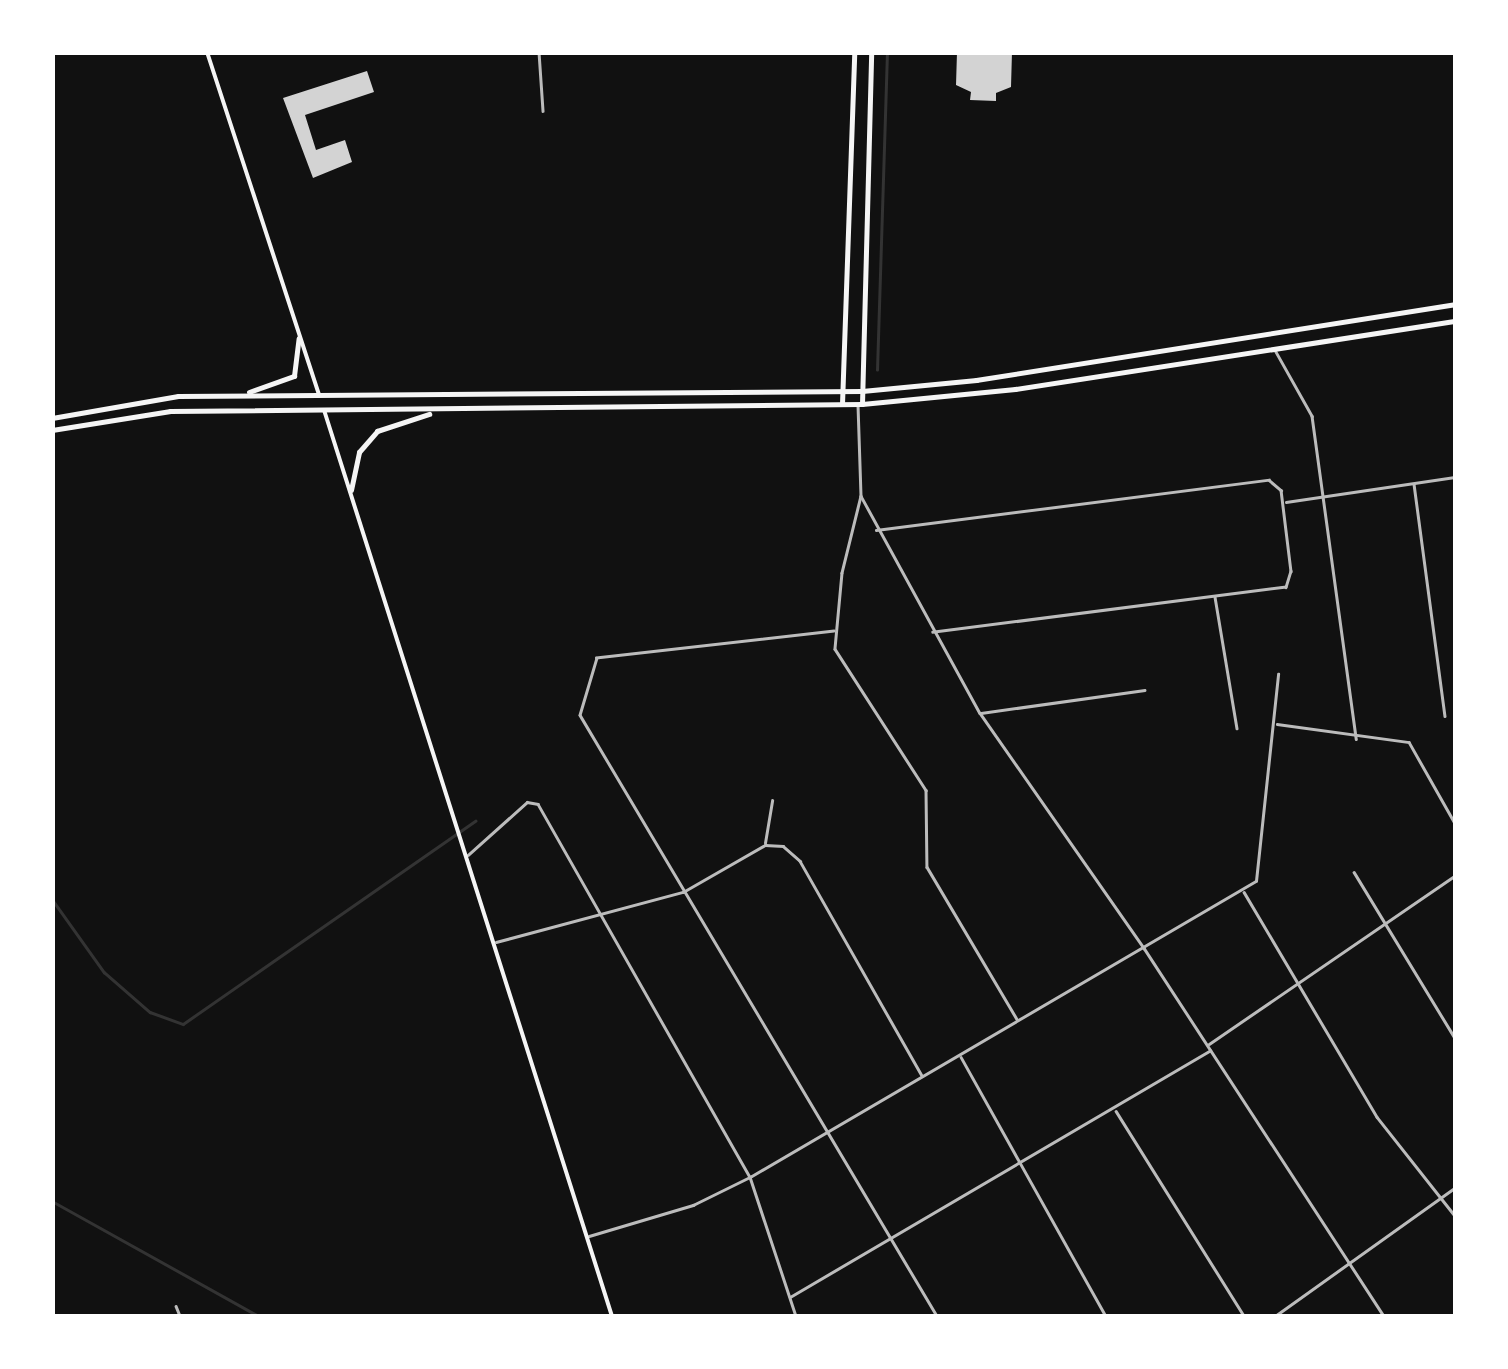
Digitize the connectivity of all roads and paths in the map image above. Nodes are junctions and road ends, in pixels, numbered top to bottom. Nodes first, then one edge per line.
1 (207, 52) edge
2 (539, 52) edge
3 (854, 52) edge
4 (872, 52) edge
5 (543, 111) dead end
6 (1456, 304) edge
7 (1456, 320) edge
8 (299, 338) junction
9 (1274, 349) junction
10 (843, 391) junction
11 (862, 391) junction
12 (227, 395) junction
13 (319, 395) junction
14 (860, 404) junction
15 (842, 405) junction
16 (324, 410) junction
17 (438, 412) junction
18 (52, 418) edge
19 (52, 430) edge
20 (1456, 477) edge
21 (1414, 484) junction
22 (351, 490) junction
23 (1323, 495) junction
24 (861, 496) junction
25 (1286, 502) junction
26 (875, 530) junction
27 (1215, 596) junction
28 (834, 631) junction
29 (930, 632) junction
30 (1278, 674) dead end
31 (1144, 690) dead end
32 (980, 713) junction
33 (1445, 716) dead end
34 (1276, 724) junction
35 (1237, 728) dead end
36 (1356, 739) junction
37 (772, 801) dead end
38 (1456, 825) edge
39 (765, 845) junction
40 (468, 855) junction
41 (1354, 872) dead end
42 (1456, 876) edge
43 (1244, 891) junction
44 (684, 892) junction
45 (598, 916) junction
46 (1385, 924) junction
47 (496, 942) junction
48 (1144, 948) junction
49 (1297, 986) junction
50 (1018, 1020) junction
51 (1456, 1040) edge
52 (1207, 1046) junction
53 (1210, 1051) junction
54 (961, 1055) junction
55 (923, 1077) junction
56 (1115, 1110) junction
57 (829, 1130) junction
58 (1019, 1164) junction
59 (750, 1177) junction
60 (1456, 1187) edge
61 (1441, 1200) junction
62 (1456, 1217) edge
63 (587, 1237) junction
64 (893, 1238) junction
65 (1348, 1266) junction
66 (789, 1298) junction
67 (176, 1306) dead end
68 (180, 1316) edge
69 (612, 1316) edge
70 (796, 1316) edge
71 (937, 1316) edge
72 (1106, 1316) edge
73 (1244, 1316) edge
74 (1275, 1316) edge
75 (1384, 1316) edge

1 - 8 main road
2 - 5 street
3 - 10 main road
4 - 11 main road
6 - 11 main road
7 - 9 main road
8 - 12 main road
8 - 13 main road
9 - 14 main road
9 - 23 street
10 - 11 main road
10 - 13 main road
10 - 15 main road
11 - 14 main road
12 - 13 main road
12 - 18 main road
14 - 15 main road
14 - 24 street
15 - 17 main road
16 - 17 main road
16 - 19 main road
16 - 22 main road
17 - 22 main road
20 - 21 street
21 - 23 street
21 - 33 street
22 - 40 main road
23 - 25 street
23 - 36 street
24 - 26 street
24 - 28 street
25 - 26 street
25 - 27 street
26 - 29 street
27 - 29 street
27 - 35 street
28 - 44 street
28 - 50 street
29 - 32 street
30 - 34 street
31 - 32 street
32 - 48 street
34 - 36 street
34 - 43 street
36 - 38 street
37 - 39 street
39 - 44 street
39 - 55 street
40 - 45 street
40 - 47 main road
41 - 46 street
42 - 46 street
43 - 48 street
43 - 49 street
44 - 45 street
44 - 57 street
45 - 47 street
45 - 59 street
46 - 49 street
46 - 51 street
47 - 63 main road
48 - 50 street
48 - 52 street
49 - 52 street
49 - 61 street
50 - 54 street
52 - 53 street
53 - 56 street
53 - 65 street
54 - 55 street
54 - 58 street
55 - 57 street
56 - 58 street
56 - 73 street
57 - 59 street
57 - 64 street
58 - 64 street
58 - 72 street
59 - 63 street
59 - 66 street
60 - 61 street
61 - 62 street
61 - 65 street
63 - 69 main road
64 - 66 street
64 - 71 street
65 - 74 street
65 - 75 street
66 - 70 street
67 - 68 street

